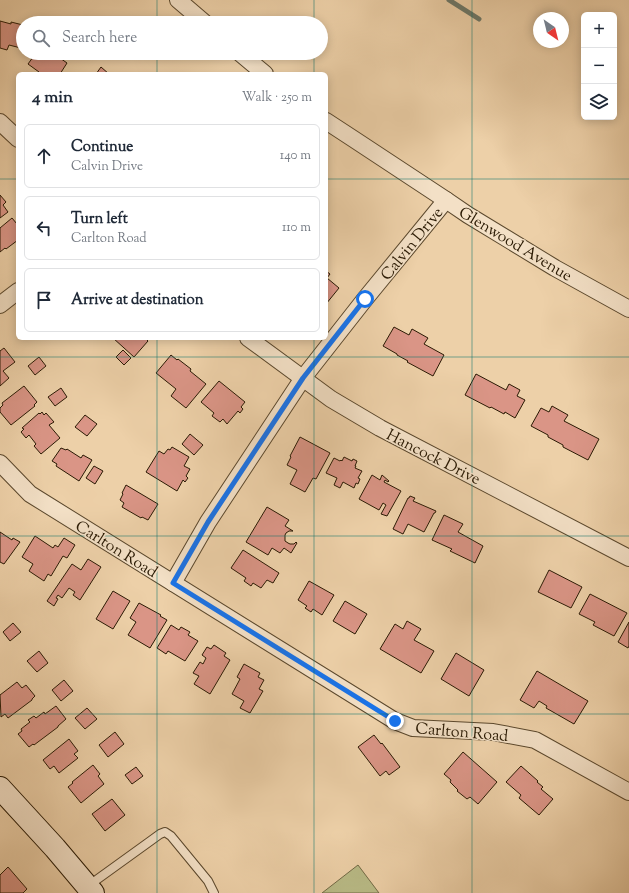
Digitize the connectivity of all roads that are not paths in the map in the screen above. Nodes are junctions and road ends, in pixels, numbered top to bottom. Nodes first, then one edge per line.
1 (178, 0) edge
2 (197, 16) edge
3 (248, 60) edge
4 (263, 72) edge
5 (0, 122) edge
6 (328, 122) edge
7 (16, 137) edge
8 (446, 200) junction
9 (16, 292) edge
10 (0, 305) edge
11 (629, 309) edge
12 (251, 340) edge
13 (303, 378) junction
14 (0, 463) edge
15 (629, 558) edge
16 (173, 583) junction
17 (0, 788) edge
18 (629, 792) edge
19 (90, 890) edge
20 (214, 893) edge

1 - 2 street
3 - 4 street
5 - 7 street
6 - 8 street, Glenwood Avenue
8 - 11 street, Glenwood Avenue
8 - 13 street, Calvin Drive
9 - 10 street
12 - 13 street, Hancock Drive
13 - 15 street, Hancock Drive
13 - 16 street, Calvin Drive
14 - 16 street, Carlton Road
16 - 18 street, Carlton Road
17 - 19 main road
19 - 20 lane

